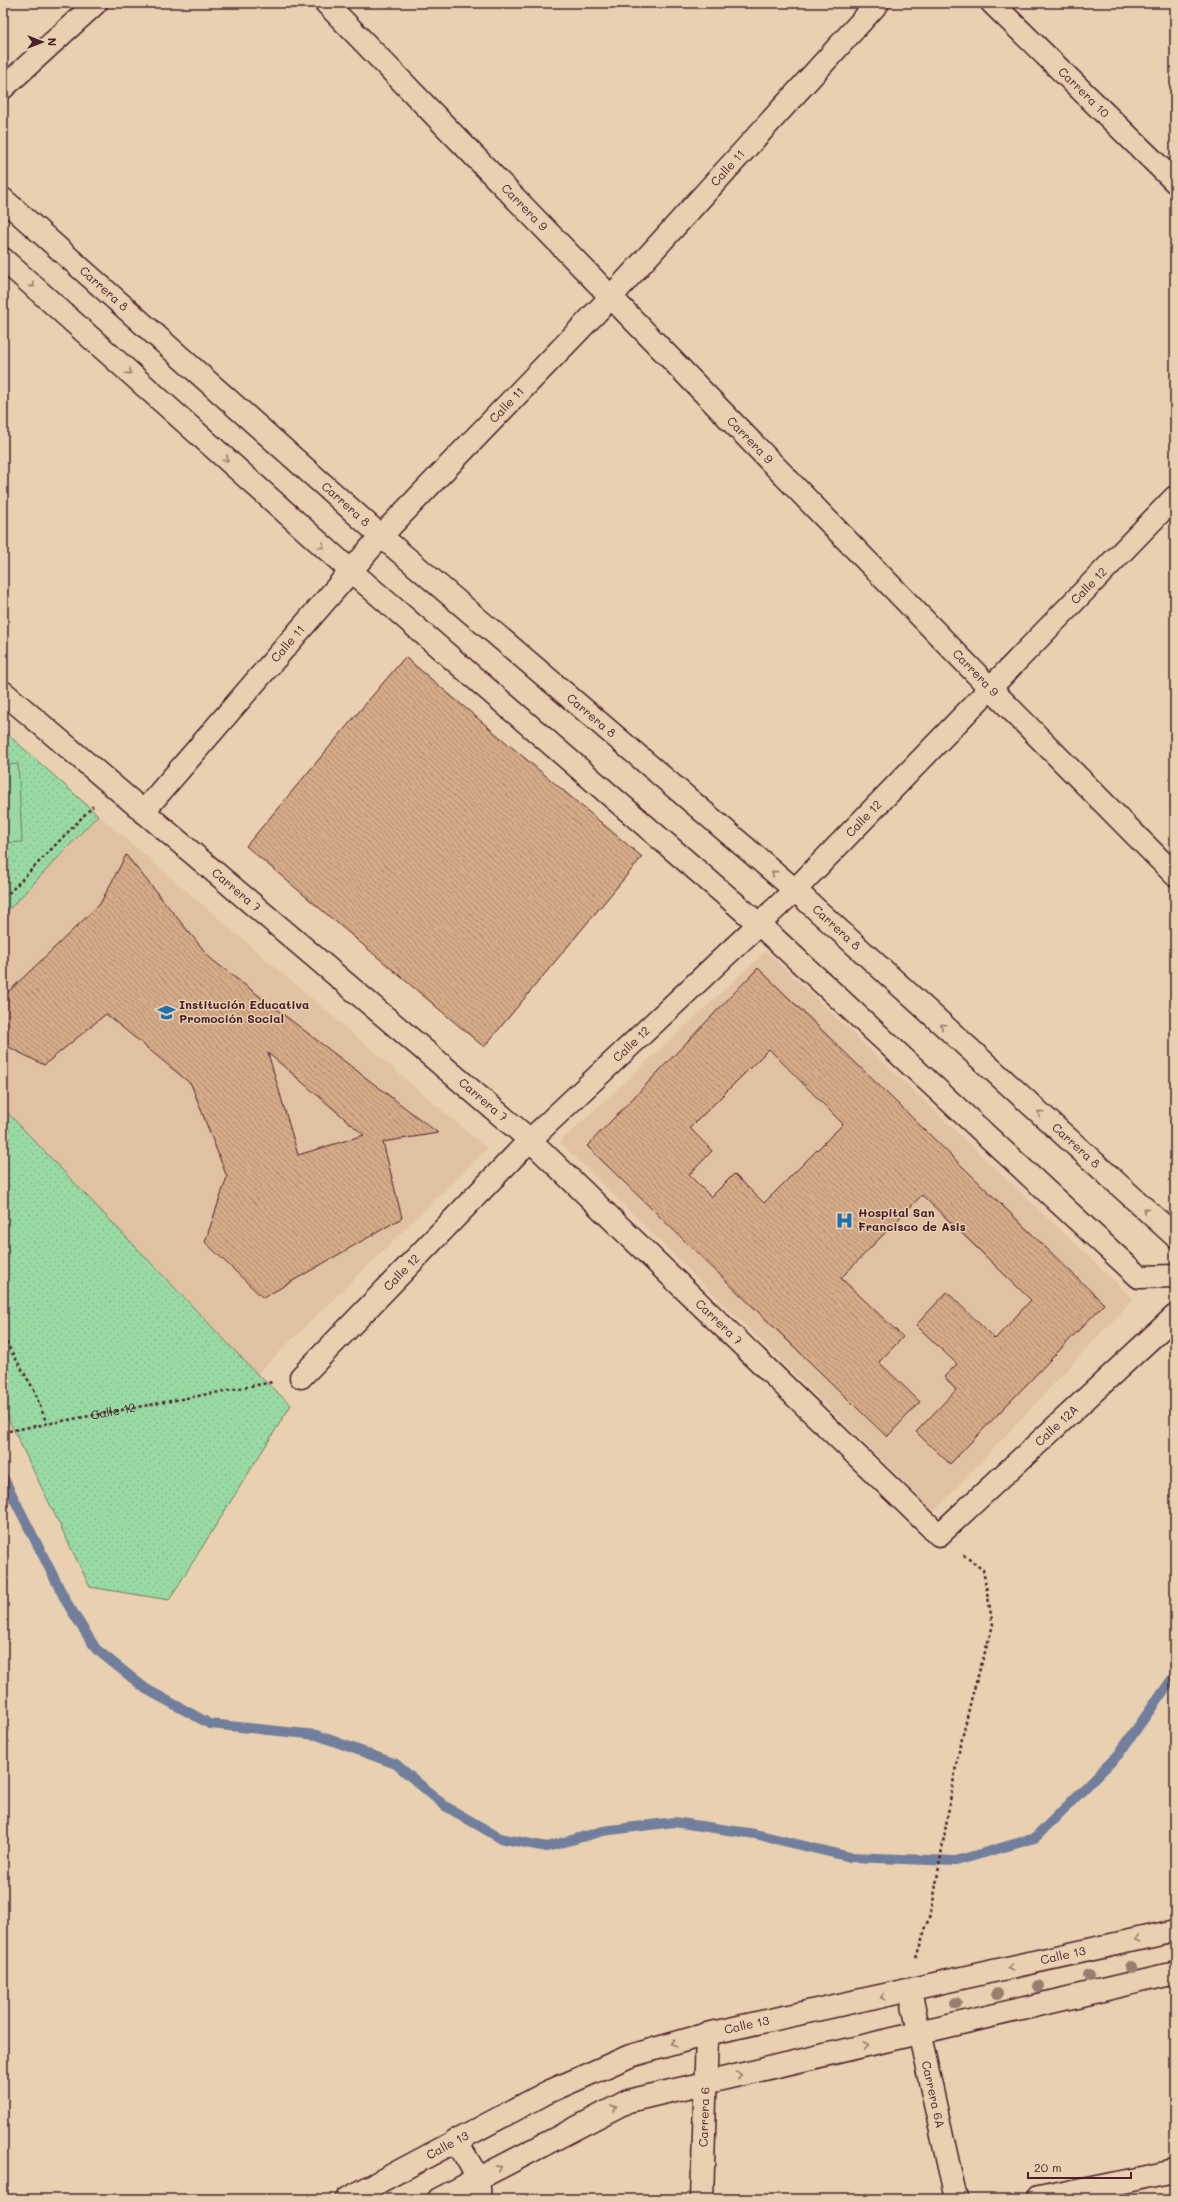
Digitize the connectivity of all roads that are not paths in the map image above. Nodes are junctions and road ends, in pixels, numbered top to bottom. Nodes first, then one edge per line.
1 (96, 3) edge
2 (326, 3) edge
3 (878, 3) edge
4 (992, 3) edge
5 (3, 88) edge
6 (1175, 182) edge
7 (3, 200) edge
8 (3, 259) edge
9 (610, 298) junction
10 (1175, 497) edge
11 (381, 536) junction
12 (351, 572) junction
13 (990, 688) junction
14 (3, 692) edge
15 (143, 812) junction
16 (1175, 875) edge
17 (794, 890) junction
18 (760, 925) junction
19 (530, 1140) junction
20 (1175, 1236) edge
21 (1175, 1276) edge
22 (1175, 1316) edge
23 (301, 1377) road end
24 (939, 1535) joint
25 (1175, 1931) edge
26 (1175, 1973) edge
27 (910, 1991) junction
28 (707, 2034) junction
29 (919, 2034) junction
30 (706, 2082) junction
31 (456, 2140) junction
32 (1175, 2171) edge
33 (479, 2189) edge
34 (347, 2199) edge
35 (439, 2199) edge
36 (702, 2199) edge
37 (956, 2199) edge
38 (1040, 2199) edge

1 - 5 street
2 - 9 street, Carrera 9
3 - 9 street, Calle 11
4 - 6 street, Carrera 10
7 - 11 street, Carrera 8
8 -> 12 street
9 - 11 street, Calle 11
9 - 13 street, Carrera 9
10 - 13 street, Calle 12
11 - 12 street, Calle 11
17 -> 11 street, Carrera 8
12 - 15 street, Calle 11
12 - 18 street
13 - 16 street, Carrera 9
13 - 17 street, Calle 12
14 - 15 street, Carrera 7
15 - 19 street, Carrera 7
17 - 18 street, Calle 12
20 -> 17 street, Carrera 8
18 - 19 street, Calle 12
18 - 21 street
19 - 23 street, Calle 12
19 - 24 street, Carrera 7
22 - 24 street, Calle 12A
25 -> 27 street, Calle 13
26 - 29 street
27 -> 28 street, Calle 13
27 - 29 street, Carrera 6A
28 - 30 street, Carrera 6
28 -> 31 street, Calle 13
30 -> 29 street
29 - 37 street, Carrera 6A
33 -> 30 street
30 - 36 street, Carrera 6
31 - 33 street
31 - 34 street, Calle 13
32 - 38 street
33 - 35 street

